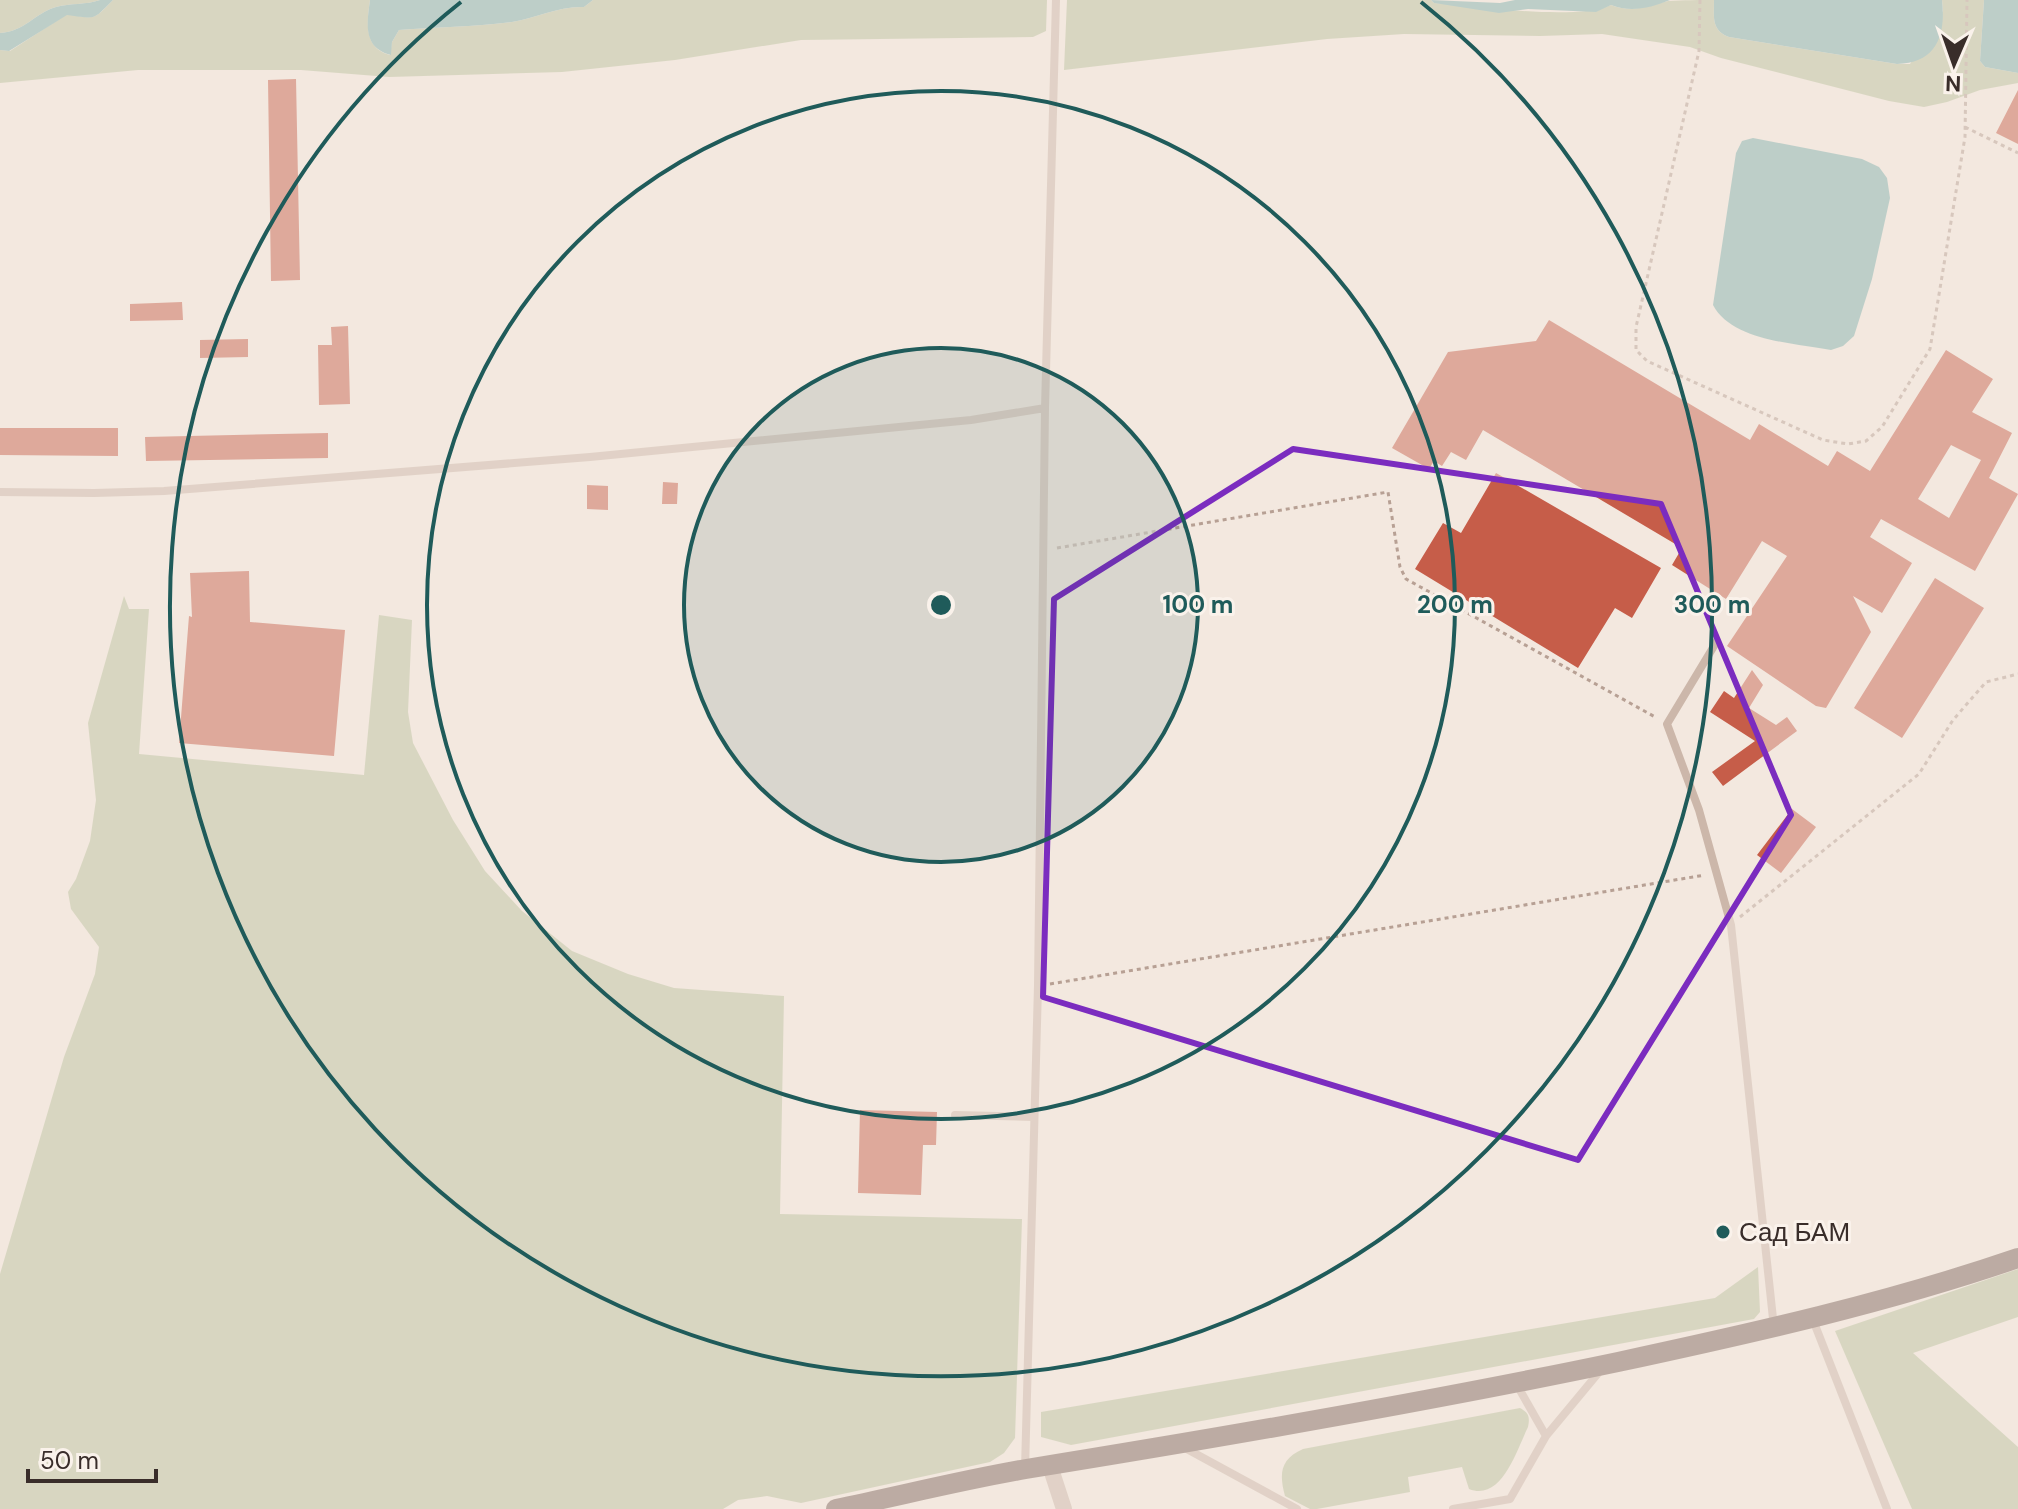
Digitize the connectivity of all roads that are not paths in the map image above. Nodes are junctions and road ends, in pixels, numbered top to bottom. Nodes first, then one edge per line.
1 (1056, 0) edge
2 (1045, 408) junction
3 (0, 492) edge
4 (1717, 641) dead end
5 (955, 1115) dead end
6 (1034, 1117) junction
7 (2018, 1258) edge
8 (1812, 1319) junction
9 (1774, 1329) junction
10 (1605, 1364) junction
11 (1516, 1383) junction
12 (1546, 1436) junction
13 (1181, 1446) junction
14 (1050, 1466) junction
15 (1024, 1470) junction
16 (836, 1509) edge
17 (1064, 1509) edge
18 (1297, 1509) edge
19 (1453, 1509) edge
20 (1887, 1509) edge

1 - 2 lane
2 - 3 lane
2 - 6 lane
4 - 9 lane
5 - 6 lane
6 - 15 lane
7 - 8 main road
8 - 9 main road
8 - 20 lane
9 - 10 main road
10 - 11 main road
10 - 12 lane
11 - 12 lane
11 - 13 main road
12 - 19 lane
13 - 14 main road
13 - 18 lane
14 - 15 main road
14 - 17 street
15 - 16 main road

